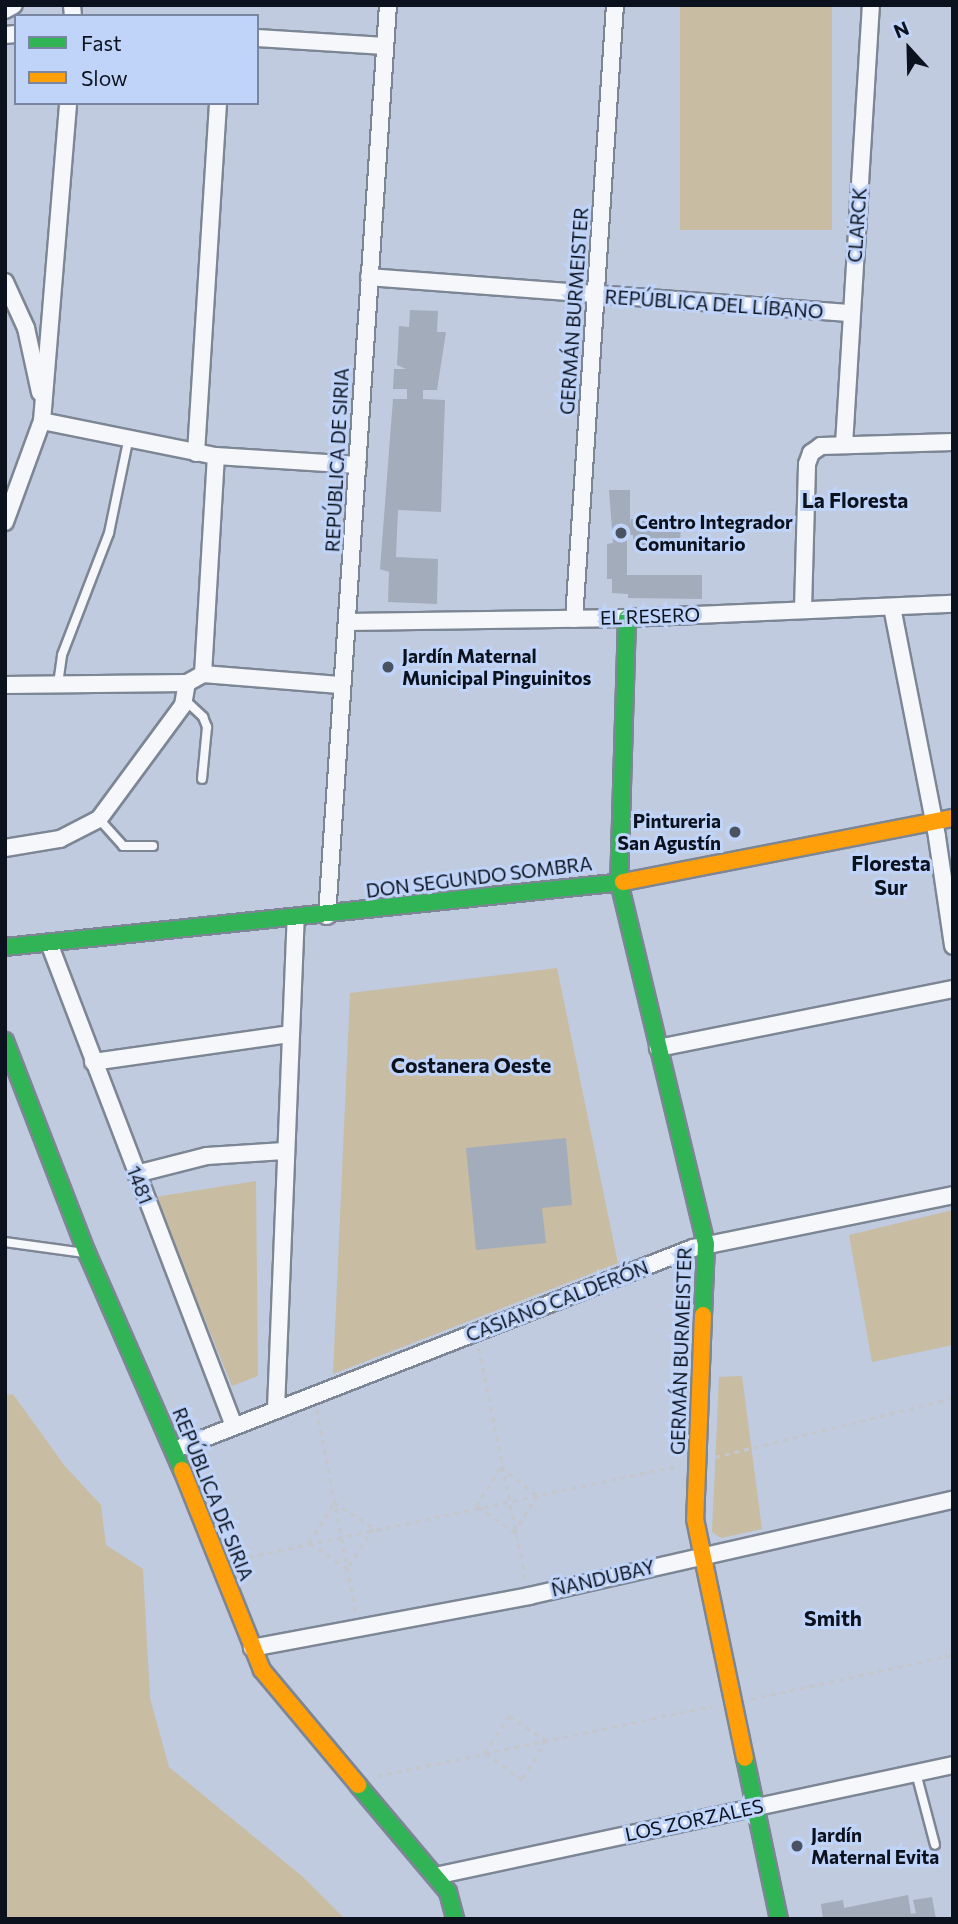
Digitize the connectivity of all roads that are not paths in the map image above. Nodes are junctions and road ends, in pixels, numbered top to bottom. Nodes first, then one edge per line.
1 (14, 5) edge
2 (388, 5) edge
3 (615, 5) edge
4 (871, 5) edge
5 (5, 10) edge
6 (259, 38) edge
7 (386, 46) junction
8 (68, 105) edge
9 (218, 105) edge
10 (369, 277) junction
11 (5, 282) edge
12 (596, 297) junction
13 (851, 313) junction
14 (43, 415) junction
15 (128, 441) junction
16 (953, 442) edge
17 (844, 445) junction
18 (196, 453) junction
19 (216, 456) junction
20 (358, 466) junction
21 (5, 523) edge
22 (953, 604) edge
23 (892, 607) junction
24 (803, 609) junction
25 (627, 618) junction
26 (574, 619) junction
27 (348, 622) junction
28 (203, 674) junction
29 (187, 683) junction
30 (5, 685) edge
31 (340, 685) junction
32 (58, 687) junction
33 (185, 700) junction
34 (202, 779) dead end
35 (953, 818) edge
36 (99, 820) junction
37 (934, 822) junction
38 (153, 846) dead end
39 (5, 848) edge
40 (619, 882) junction
41 (327, 916) junction
42 (296, 918) junction
43 (48, 943) junction
44 (953, 946) edge
45 (5, 947) edge
46 (953, 989) edge
47 (290, 1034) junction
48 (5, 1041) edge
49 (658, 1048) junction
50 (93, 1062) junction
51 (284, 1151) junction
52 (136, 1174) junction
53 (953, 1195) edge
54 (5, 1242) edge
55 (706, 1244) junction
56 (87, 1253) junction
57 (276, 1409) junction
58 (234, 1426) junction
59 (174, 1450) junction
60 (953, 1500) edge
61 (701, 1555) junction
62 (252, 1647) junction
63 (953, 1765) edge
64 (916, 1773) junction
65 (754, 1808) junction
66 (935, 1845) dead end
67 (435, 1876) junction
68 (455, 1919) edge
69 (779, 1919) edge

1 - 5 street
2 - 7 street, REPÚBLICA DE SIRIA
3 - 12 street, GERMÁN BURMEISTER
4 - 13 street, CLARCK
6 - 7 street
7 - 10 street, REPÚBLICA DE SIRIA
8 - 14 street
9 - 18 street
10 - 12 street, REPÚBLICA DEL LÍBANO
10 - 20 street, REPÚBLICA DE SIRIA
11 - 14 street
12 - 13 street, REPÚBLICA DEL LÍBANO
12 - 26 street, GERMÁN BURMEISTER
13 - 17 street, CLARCK
14 - 15 street
14 - 21 street
15 - 18 street
15 - 32 lane
16 - 17 street
17 - 24 street
18 - 19 street
19 - 20 street
19 - 28 street
20 - 27 street, REPÚBLICA DE SIRIA
22 - 23 street, EL RESERO
23 - 24 street, EL RESERO
23 - 37 street
24 - 25 street, EL RESERO
25 - 26 street, EL RESERO
25 - 40 street, GERMÁN BURMEISTER
26 - 27 street, EL RESERO
27 - 31 street, REPÚBLICA DE SIRIA
28 - 29 street
28 - 31 street
29 - 32 street
29 - 33 street
30 - 32 street
31 - 41 street, REPÚBLICA DE SIRIA
33 - 34 lane
33 - 36 street
35 - 37 street, DON SEGUNDO SOMBRA
36 - 38 lane
36 - 39 street
37 - 40 street, DON SEGUNDO SOMBRA
37 - 44 street
40 - 41 street, DON SEGUNDO SOMBRA
40 - 49 street, GERMÁN BURMEISTER
41 - 42 street, DON SEGUNDO SOMBRA
42 - 43 street, DON SEGUNDO SOMBRA
42 - 47 street
43 - 45 street, DON SEGUNDO SOMBRA
43 - 50 street, 1481
46 - 49 street
47 - 50 street
47 - 51 street
48 - 56 street, REPÚBLICA DE SIRIA
49 - 55 street, GERMÁN BURMEISTER
50 - 52 street, 1481
51 - 52 street
51 - 57 street
52 - 58 street, 1481
53 - 55 street, CASIANO CALDERÓN
54 - 56 lane
55 - 57 street, CASIANO CALDERÓN
55 - 61 street, GERMÁN BURMEISTER
56 - 59 street, REPÚBLICA DE SIRIA
57 - 58 street, CASIANO CALDERÓN
58 - 59 street, CASIANO CALDERÓN
59 - 62 street, REPÚBLICA DE SIRIA
60 - 61 street, ÑANDUBAY
61 - 62 street, ÑANDUBAY
61 - 65 street, GERMÁN BURMEISTER
62 - 67 street, REPÚBLICA DE SIRIA
63 - 64 street, LOS ZORZALES
64 - 65 street, LOS ZORZALES
64 - 66 lane
65 - 67 street, LOS ZORZALES
65 - 69 street, GERMÁN BURMEISTER
67 - 68 street, REPÚBLICA DE SIRIA

